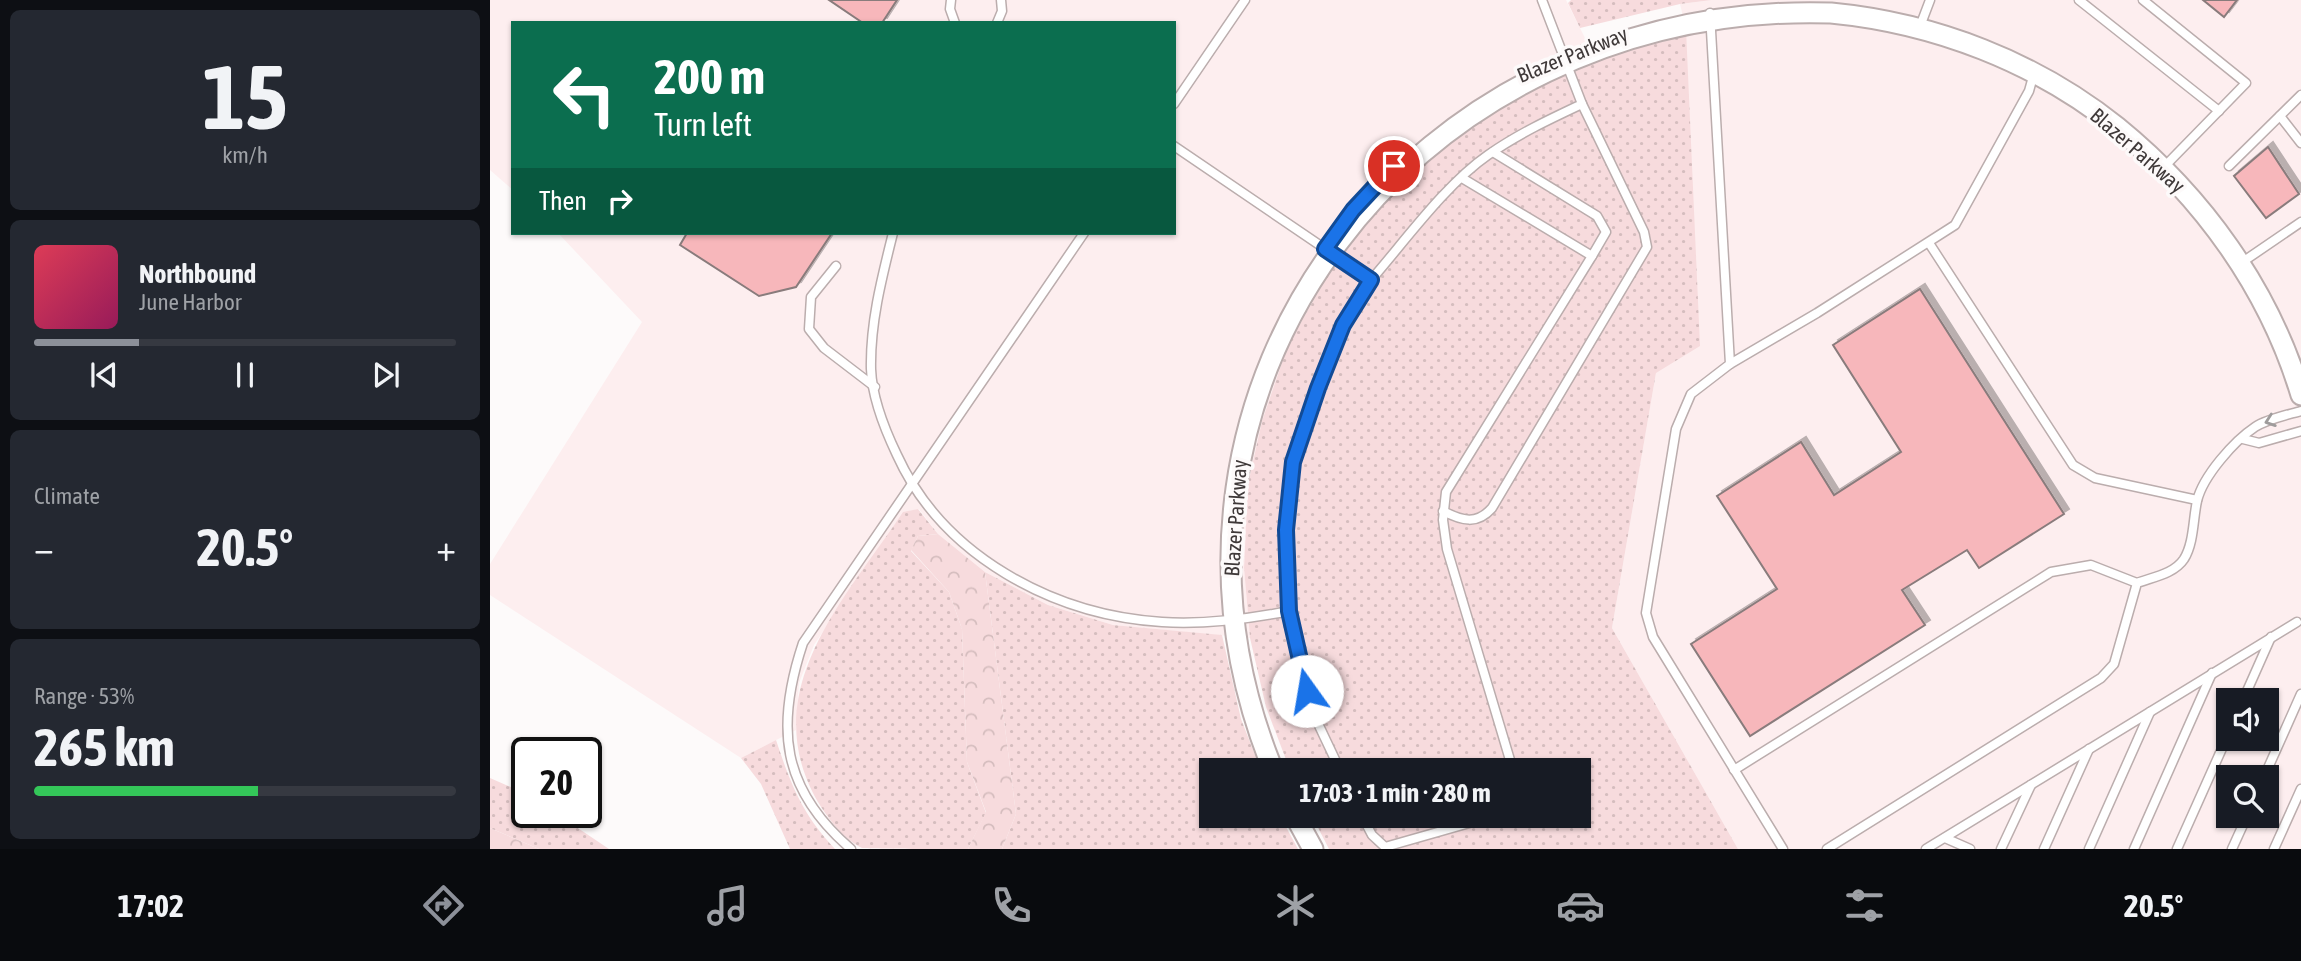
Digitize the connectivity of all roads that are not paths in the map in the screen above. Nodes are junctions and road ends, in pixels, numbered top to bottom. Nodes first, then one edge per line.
1 (951, 0) edge
2 (1245, 0) edge
3 (1930, 0) edge
4 (2079, 0) edge
5 (2143, 0) edge
6 (1002, 1) edge
7 (1545, 1) edge
8 (1710, 13) junction
9 (954, 21) edge
10 (997, 21) edge
11 (1919, 29) junction
12 (1563, 54) junction
13 (2034, 73) junction
14 (2301, 95) edge
15 (1176, 101) edge
16 (1582, 104) junction
17 (2218, 111) junction
18 (2280, 116) junction
19 (2301, 143) edge
20 (1176, 147) edge
21 (1493, 152) junction
22 (2229, 166) dead end
23 (2163, 168) junction
24 (1462, 178) junction
25 (2301, 222) edge
26 (893, 235) edge
27 (1083, 235) edge
28 (1929, 243) junction
29 (1325, 249) junction
30 (1592, 256) junction
31 (2241, 263) junction
32 (836, 265) dead end
33 (1371, 280) junction
34 (1730, 364) junction
35 (875, 387) junction
36 (2301, 395) edge
37 (2301, 411) edge
38 (2301, 431) edge
39 (2244, 439) junction
40 (910, 485) junction
41 (2197, 500) junction
42 (1443, 511) junction
43 (2137, 583) junction
44 (1289, 611) junction
45 (1233, 621) junction
46 (2297, 622) dead end
47 (2271, 637) junction
48 (2213, 673) junction
49 (2248, 688) edge
50 (2301, 694) edge
51 (2150, 712) junction
52 (2089, 749) junction
53 (2221, 751) edge
54 (1269, 758) edge
55 (1334, 758) edge
56 (1509, 758) edge
57 (2269, 765) edge
58 (1734, 770) junction
59 (2031, 785) junction
60 (2301, 789) edge
61 (1302, 828) edge
62 (1368, 828) edge
63 (1452, 828) edge
64 (2242, 828) edge
65 (1945, 838) junction
66 (851, 849) edge
67 (1313, 849) edge
68 (1783, 849) edge
69 (1828, 849) edge
70 (1926, 849) edge
71 (1970, 849) edge
72 (2001, 849) edge
73 (2044, 849) edge
74 (2089, 849) edge
75 (2134, 849) edge
76 (2177, 849) edge
77 (2232, 849) edge
78 (2274, 849) edge

1 - 9 lane
2 - 15 lane
3 - 11 lane
4 - 17 lane
5 - 17 lane
6 - 10 lane
7 - 12 lane
8 - 11 street, Blazer Parkway
8 - 12 street, Blazer Parkway
8 - 34 lane
11 - 13 street, Blazer Parkway
12 - 16 lane
12 - 29 street, Blazer Parkway
13 - 23 street, Blazer Parkway
13 - 28 lane
14 - 18 lane
16 - 21 lane
16 - 42 lane
17 - 23 lane
18 - 19 lane
18 - 22 lane
20 - 29 lane
21 - 24 lane
21 - 30 lane
23 - 31 street, Blazer Parkway
24 - 30 lane
24 - 33 lane
25 - 31 lane
26 - 35 lane
27 - 40 lane
28 - 34 lane
28 - 41 lane
29 - 33 lane
29 - 45 street, Blazer Parkway
30 - 42 lane
31 - 36 street, Blazer Parkway
32 - 35 lane
33 - 44 lane
34 - 58 lane
35 - 40 lane
37 -> 39 lane
38 - 39 lane
39 - 41 lane
40 - 45 lane
40 - 66 lane
41 - 43 lane
42 - 56 lane
43 - 58 lane
43 - 69 lane
44 - 45 lane
44 - 55 lane
45 - 54 street, Blazer Parkway
46 - 47 lane
47 - 48 lane
47 - 49 lane
48 - 51 lane
48 - 75 lane
50 - 57 lane
51 - 52 lane
51 - 74 lane
52 - 59 lane
52 - 73 lane
53 - 76 lane
58 - 68 lane
59 - 65 lane
59 - 72 lane
60 - 78 lane
61 - 67 street
62 - 63 lane
64 - 77 lane
65 - 70 lane
65 - 71 lane

